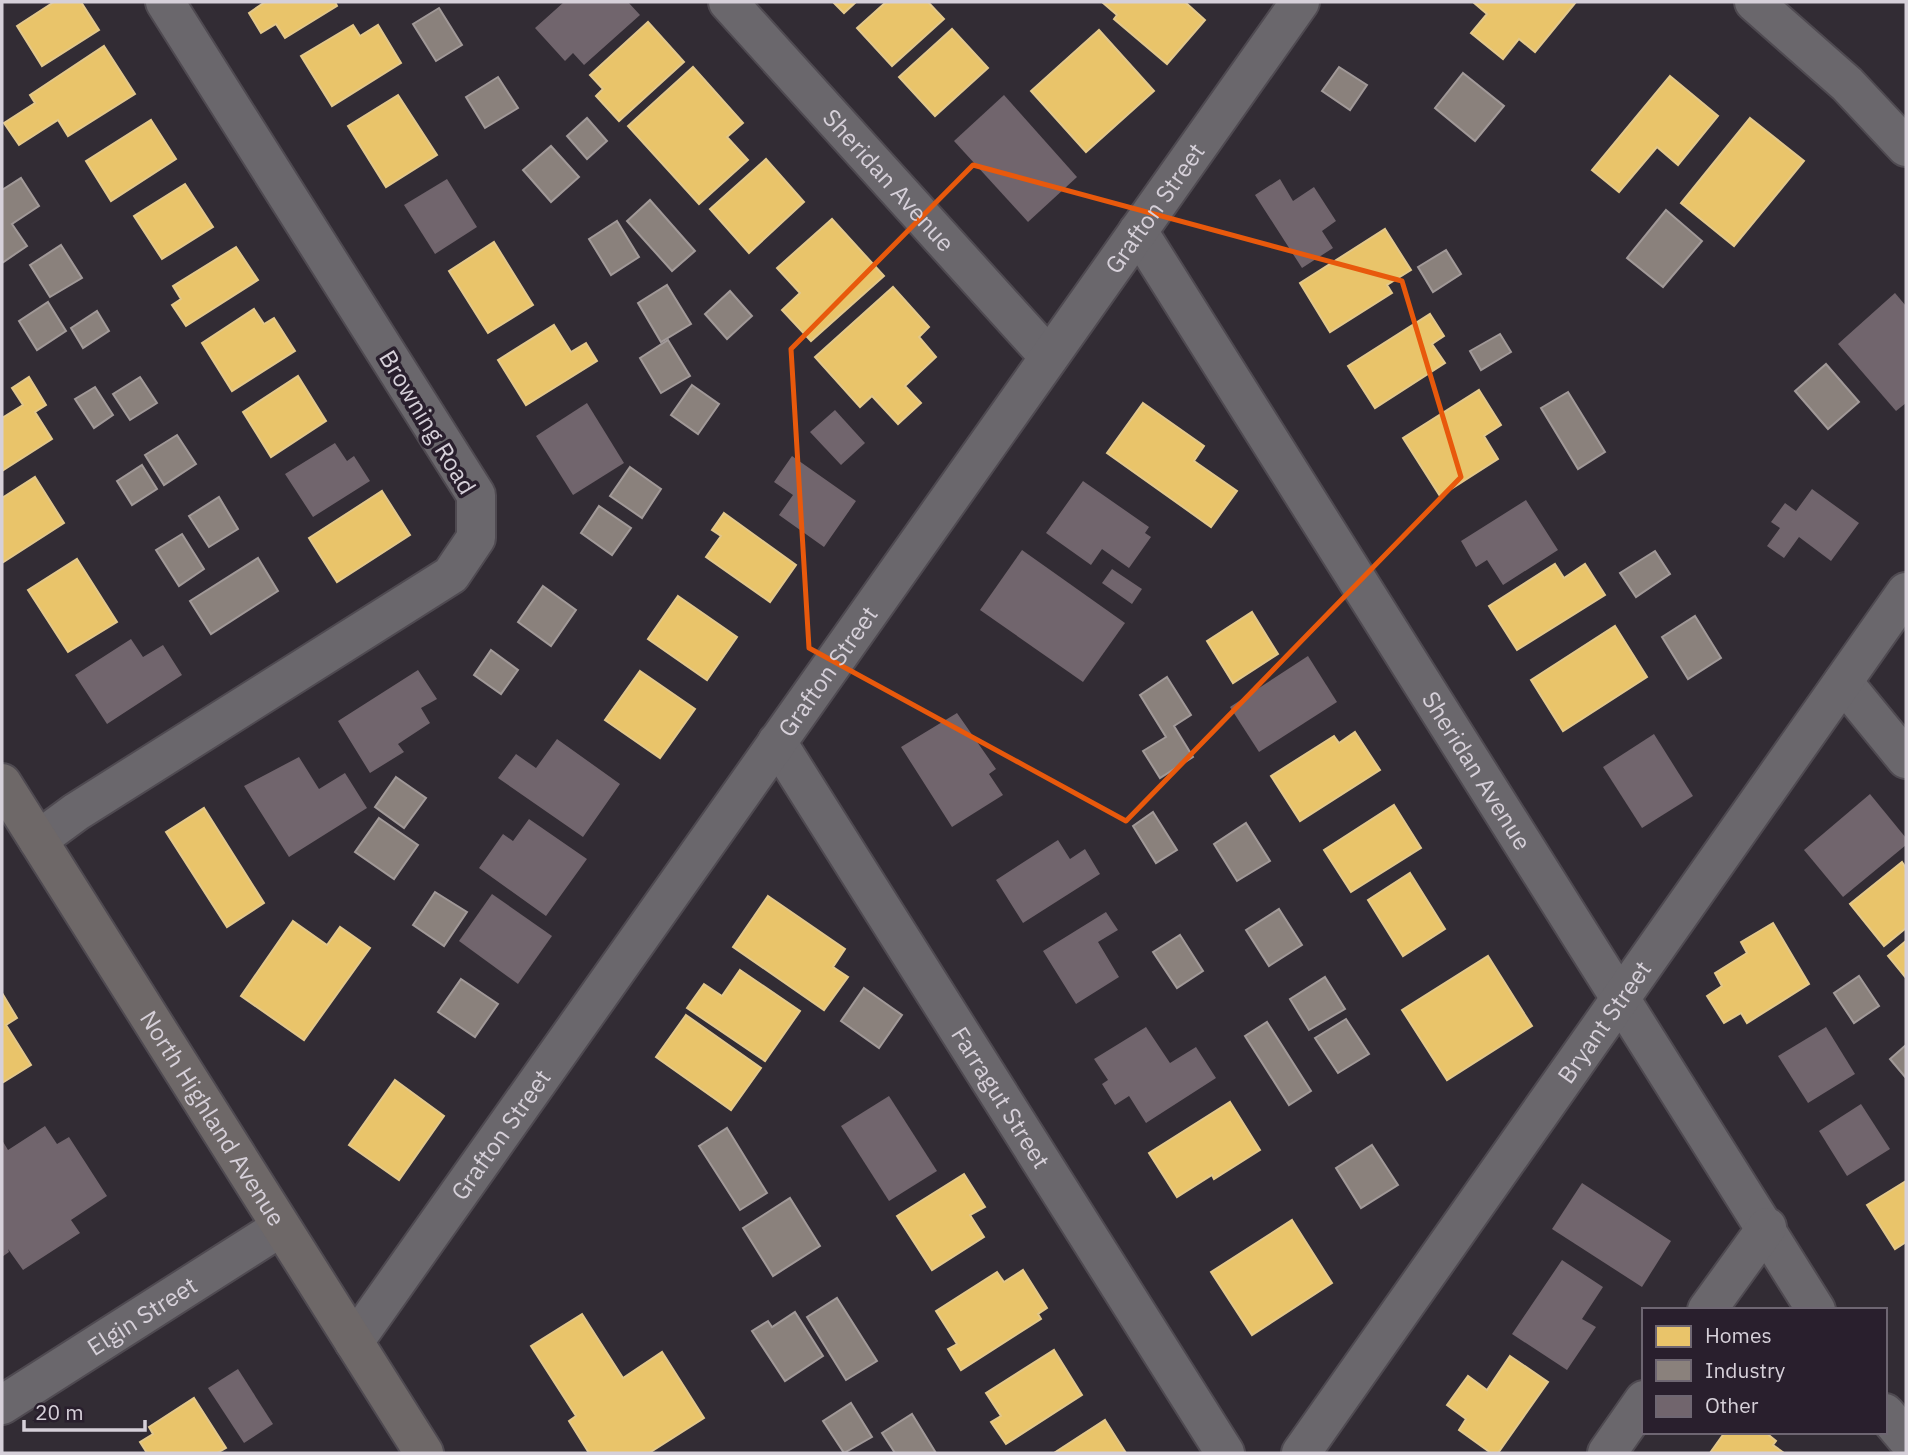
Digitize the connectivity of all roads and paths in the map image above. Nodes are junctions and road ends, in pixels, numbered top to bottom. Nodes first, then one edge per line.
1 (165, 2) edge
2 (728, 2) edge
3 (1300, 2) edge
4 (1754, 2) edge
5 (1906, 147) edge
6 (1138, 231) junction
7 (1049, 357) junction
8 (1906, 592) edge
9 (1843, 682) junction
10 (777, 742) junction
11 (1906, 759) edge
12 (2, 783) edge
13 (38, 841) junction
14 (1622, 999) junction
15 (281, 1227) junction
16 (1767, 1227) junction
17 (1708, 1308) edge
18 (1815, 1308) edge
19 (354, 1342) junction
20 (1642, 1403) edge
21 (2, 1405) edge
22 (1887, 1415) edge
23 (1906, 1438) edge
24 (424, 1453) edge
25 (1226, 1453) edge
26 (1301, 1453) edge
27 (1607, 1453) edge

1 - 13 street, Browning Road
2 - 7 street, Sheridan Avenue
3 - 6 street, Grafton Street
4 - 5 street
6 - 7 street, Grafton Street
6 - 14 street, Sheridan Avenue
7 - 10 street, Grafton Street
8 - 9 street, Bryant Street
9 - 11 street
9 - 14 street, Bryant Street
10 - 19 street, Grafton Street
10 - 25 street, Farragut Street
12 - 13 main road, North Highland Avenue
13 - 15 main road, North Highland Avenue
14 - 16 street, Sheridan Avenue
14 - 26 street, Bryant Street
15 - 19 main road, North Highland Avenue
15 - 21 street, Elgin Street
16 - 17 street
16 - 18 street, Sheridan Avenue
19 - 24 main road, North Highland Avenue
20 - 27 street
22 - 23 street

